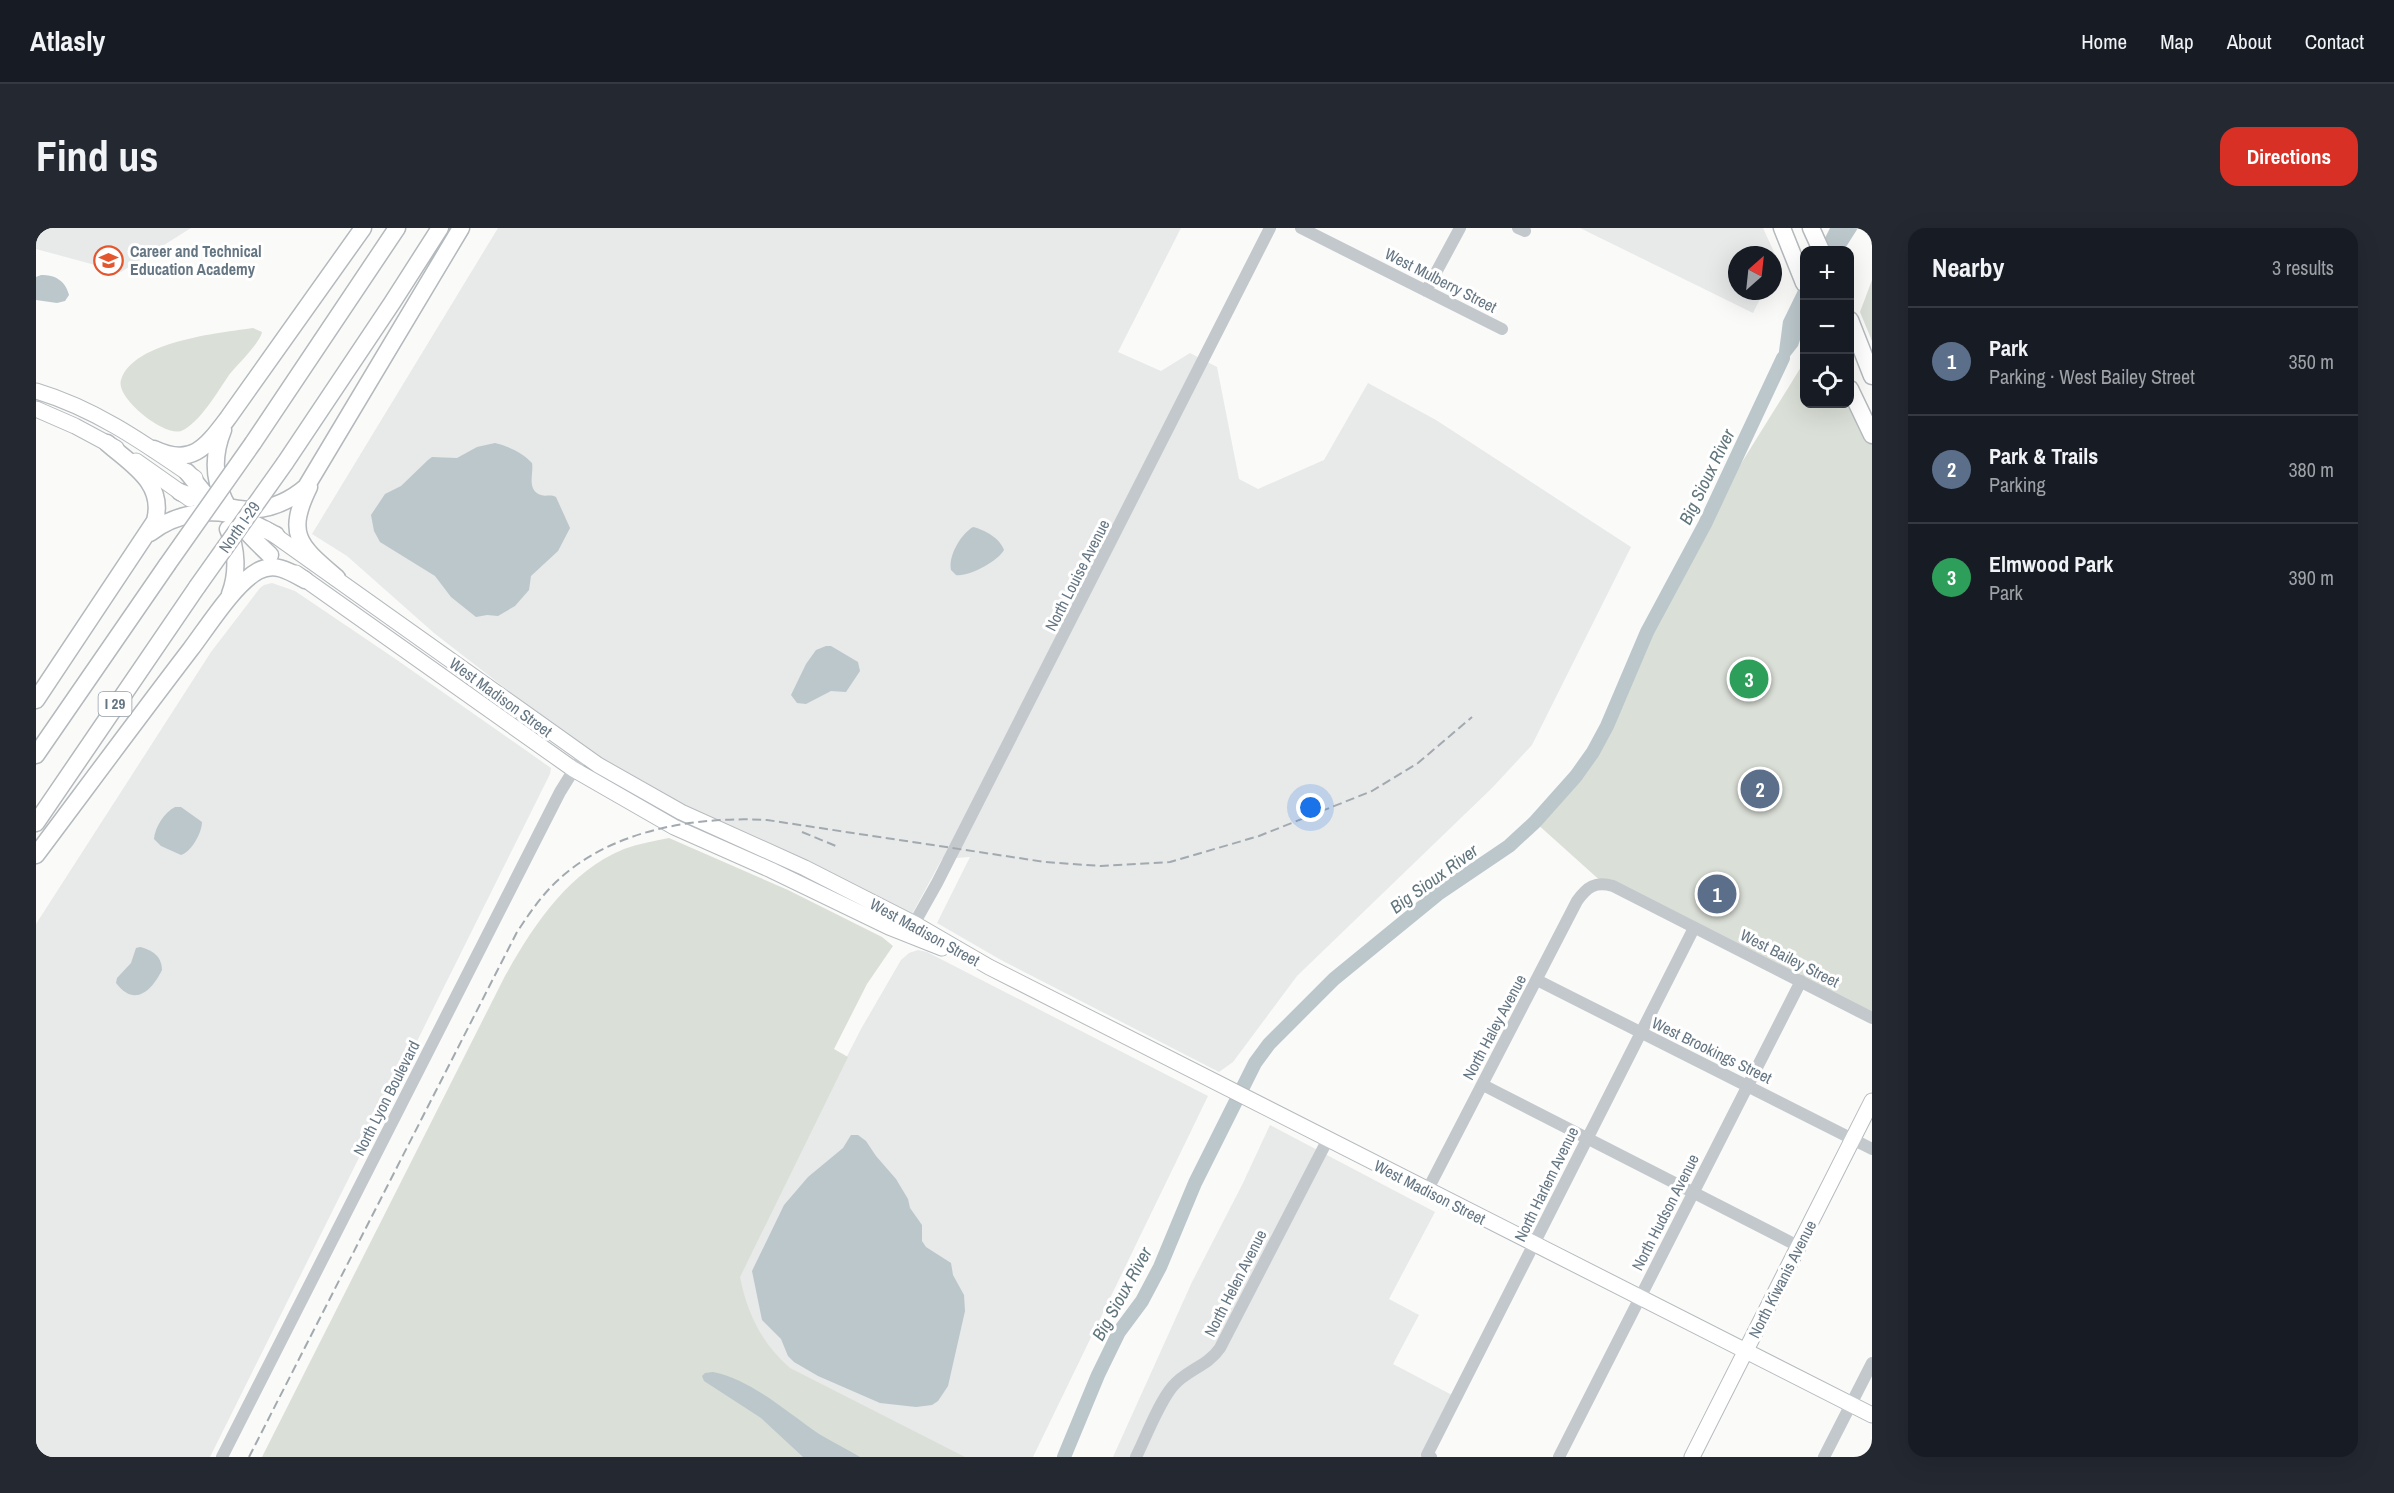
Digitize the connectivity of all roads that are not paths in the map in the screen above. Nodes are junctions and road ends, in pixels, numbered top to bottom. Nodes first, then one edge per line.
1 (363, 228) edge
2 (397, 228) edge
3 (440, 228) edge
4 (461, 228) edge
5 (1270, 228) edge
6 (1301, 228) edge
7 (1460, 228) edge
8 (1782, 228) edge
9 (1811, 228) edge
10 (1819, 246) edge
11 (1800, 273) edge
12 (1425, 291) junction
13 (1502, 329) dead end
14 (1854, 331) edge
15 (1872, 376) edge
16 (36, 390) edge
17 (1854, 397) edge
18 (36, 409) edge
19 (228, 418) junction
20 (1872, 435) edge
21 (107, 443) junction
22 (154, 449) junction
23 (323, 459) junction
24 (187, 472) joint
25 (180, 492) joint
26 (224, 510) junction
27 (276, 536) joint
28 (144, 538) junction
29 (270, 555) joint
30 (337, 578) junction
31 (305, 580) junction
32 (224, 605) junction
33 (36, 700) edge
34 (36, 755) edge
35 (582, 755) junction
36 (573, 769) junction
37 (36, 823) edge
38 (36, 855) edge
39 (1596, 884) joint
40 (1695, 928) junction
41 (911, 929) junction
42 (1537, 980) junction
43 (1801, 981) junction
44 (1872, 1018) edge
45 (1642, 1034) junction
46 (1482, 1085) junction
47 (1748, 1086) junction
48 (1872, 1101) edge
49 (1587, 1138) junction
50 (1328, 1139) junction
51 (1853, 1139) junction
52 (1872, 1149) edge
53 (1427, 1191) junction
54 (1693, 1192) junction
55 (1534, 1244) junction
56 (1798, 1246) junction
57 (1640, 1298) junction
58 (1746, 1352) junction
59 (1872, 1363) edge
60 (1850, 1404) junction
61 (1872, 1415) edge
62 (1429, 1456) edge
63 (222, 1457) edge
64 (1136, 1457) edge
65 (1559, 1457) edge
66 (1692, 1457) edge
67 (1824, 1457) edge

1 - 19 highway
2 - 34 highway, I 29, bridge
3 - 37 highway, North I-29 / I 29, bridge
4 - 23 highway
5 - 41 street, North Louise Avenue
6 - 12 street, West Mulberry Street
7 - 12 street
8 - 11 highway
9 - 10 highway
12 - 13 street, West Mulberry Street
14 - 15 highway
16 - 22 main road
17 - 20 highway
18 - 21 main road
19 - 22 highway
19 - 26 highway
21 - 25 main road
21 - 28 highway
22 - 24 main road
23 - 26 highway
23 - 30 highway
24 - 26 highway
25 - 26 highway
26 - 27 highway
26 - 28 highway
26 - 29 highway
26 - 32 highway
27 - 30 main road, West Madison Street
28 - 33 highway
29 - 31 main road, West Madison Street
30 - 35 main road, West Madison Street
31 - 32 highway
31 - 36 main road, West Madison Street
32 - 38 highway
35 - 36 street, North Lyon Boulevard
35 - 41 main road, West Madison Street
36 - 41 main road, West Madison Street
36 - 63 street, North Lyon Boulevard
39 - 40 street, West Bailey Street
39 - 42 street, North Haley Avenue
40 - 43 street, West Bailey Street
40 - 45 street, North Harlem Avenue
41 - 50 main road, West Madison Street
42 - 45 street, West Brookings Street
42 - 46 street, North Haley Avenue
43 - 44 street, West Bailey Street
43 - 47 street, North Hudson Avenue
45 - 47 street, West Brookings Street
45 - 49 street, North Harlem Avenue
46 - 49 street
46 - 53 street, North Haley Avenue
47 - 51 street, West Brookings Street
47 - 54 street, North Hudson Avenue
48 - 51 main road, North Kiwanis Avenue
49 - 54 street
49 - 55 street, North Harlem Avenue
50 - 53 main road, West Madison Street
50 - 64 street, North Helen Avenue
51 - 52 street, West Brookings Street
51 - 56 main road, North Kiwanis Avenue
53 - 55 main road, West Madison Street
54 - 56 street
54 - 57 street, North Hudson Avenue
55 - 57 main road, West Madison Street
55 - 62 street, North Harlem Avenue
56 - 58 main road, North Kiwanis Avenue
57 - 58 main road, West Madison Street
57 - 65 street, North Hudson Avenue
58 - 60 main road, West Madison Street
58 - 66 main road, North Kiwanis Avenue
59 - 60 street
60 - 61 main road, West Madison Street
60 - 67 street

